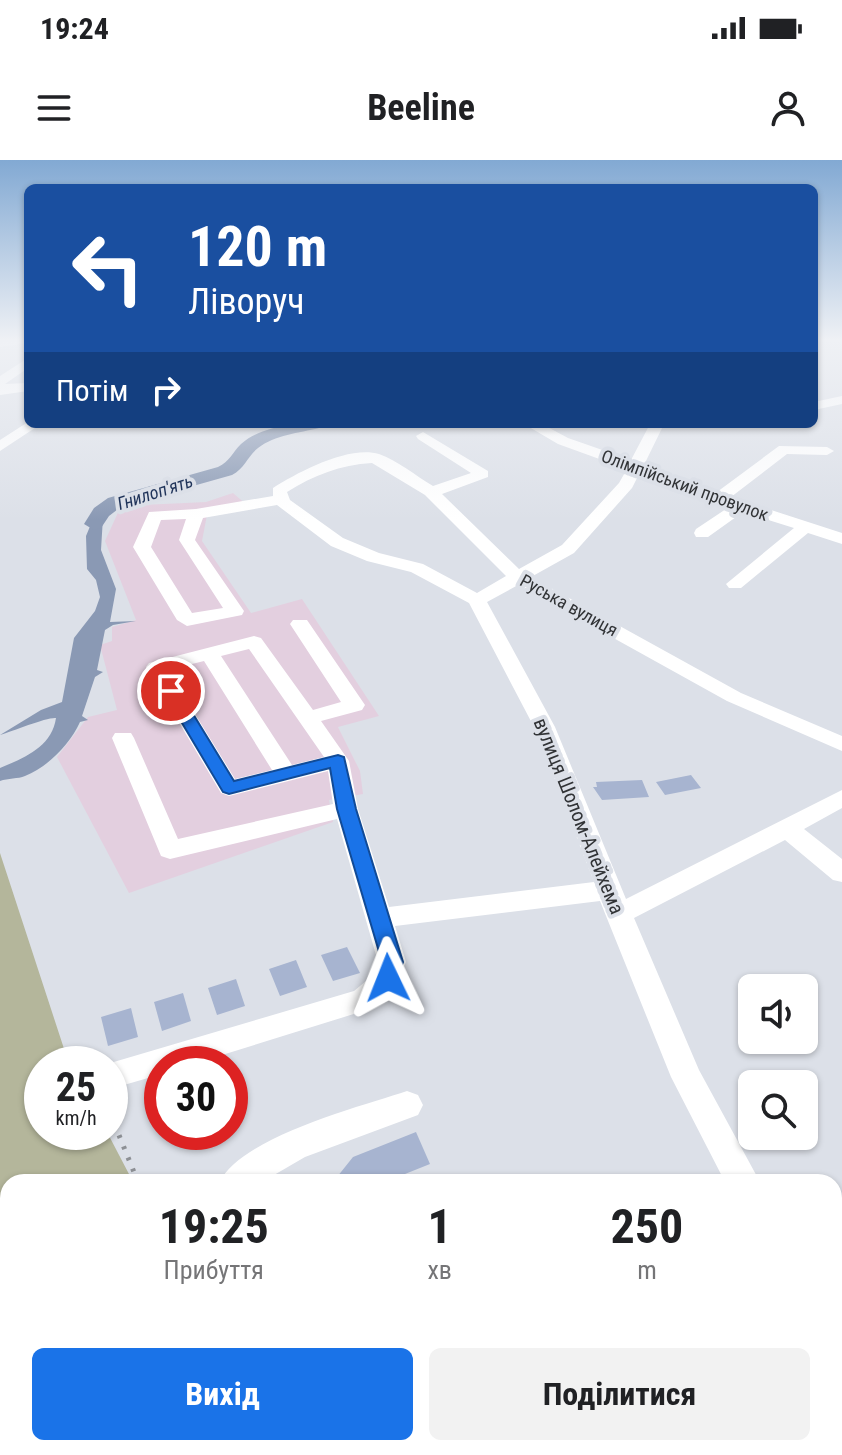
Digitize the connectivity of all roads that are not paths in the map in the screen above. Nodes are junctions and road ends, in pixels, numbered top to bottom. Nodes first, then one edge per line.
1 (842, 400) edge
2 (818, 405) edge
3 (28, 428) edge
4 (539, 428) edge
5 (655, 428) edge
6 (423, 436) dead end
7 (0, 447) edge
8 (827, 451) dead end
9 (636, 467) junction
10 (431, 492) junction
11 (719, 498) junction
12 (281, 499) junction
13 (741, 506) junction
14 (196, 514) junction
15 (806, 527) junction
16 (702, 533) dead end
17 (842, 539) edge
18 (517, 577) junction
19 (735, 584) dead end
20 (477, 600) junction
21 (300, 624) dead end
22 (209, 653) junction
23 (308, 718) junction
24 (123, 738) dead end
25 (842, 744) edge
26 (338, 761) junction
27 (286, 774) junction
28 (842, 798) edge
29 (346, 809) junction
30 (786, 828) junction
31 (842, 873) edge
32 (612, 902) junction
33 (381, 918) junction
34 (128, 1071) edge
35 (407, 1105) dead end
36 (245, 1174) edge
37 (738, 1174) edge

1 - 2 street
3 - 7 street
4 - 9 street, Олімпійський провулок
5 - 9 street
6 - 10 street
8 - 11 street
9 - 11 street, Олімпійський провулок
9 - 18 street
10 - 12 street
10 - 18 street, Руська вулиця
11 - 13 street, Олімпійський провулок
12 - 14 street
12 - 20 street
13 - 15 street, Олімпійський провулок
13 - 16 street
14 - 14 street
15 - 17 street, Олімпійський провулок
15 - 19 street
18 - 20 street
18 - 25 street, Руська вулиця
20 - 32 street, вулиця Шолом-Алейхема
21 - 23 street
22 - 23 street
22 - 27 street
22 - 27 street
23 - 26 street
24 - 29 street
26 - 27 street
26 - 29 street
28 - 30 street
29 - 33 street
30 - 31 street
30 - 32 street
32 - 33 street
32 - 37 street, вулиця Шолом-Алейхема
33 - 34 street
35 - 36 street

